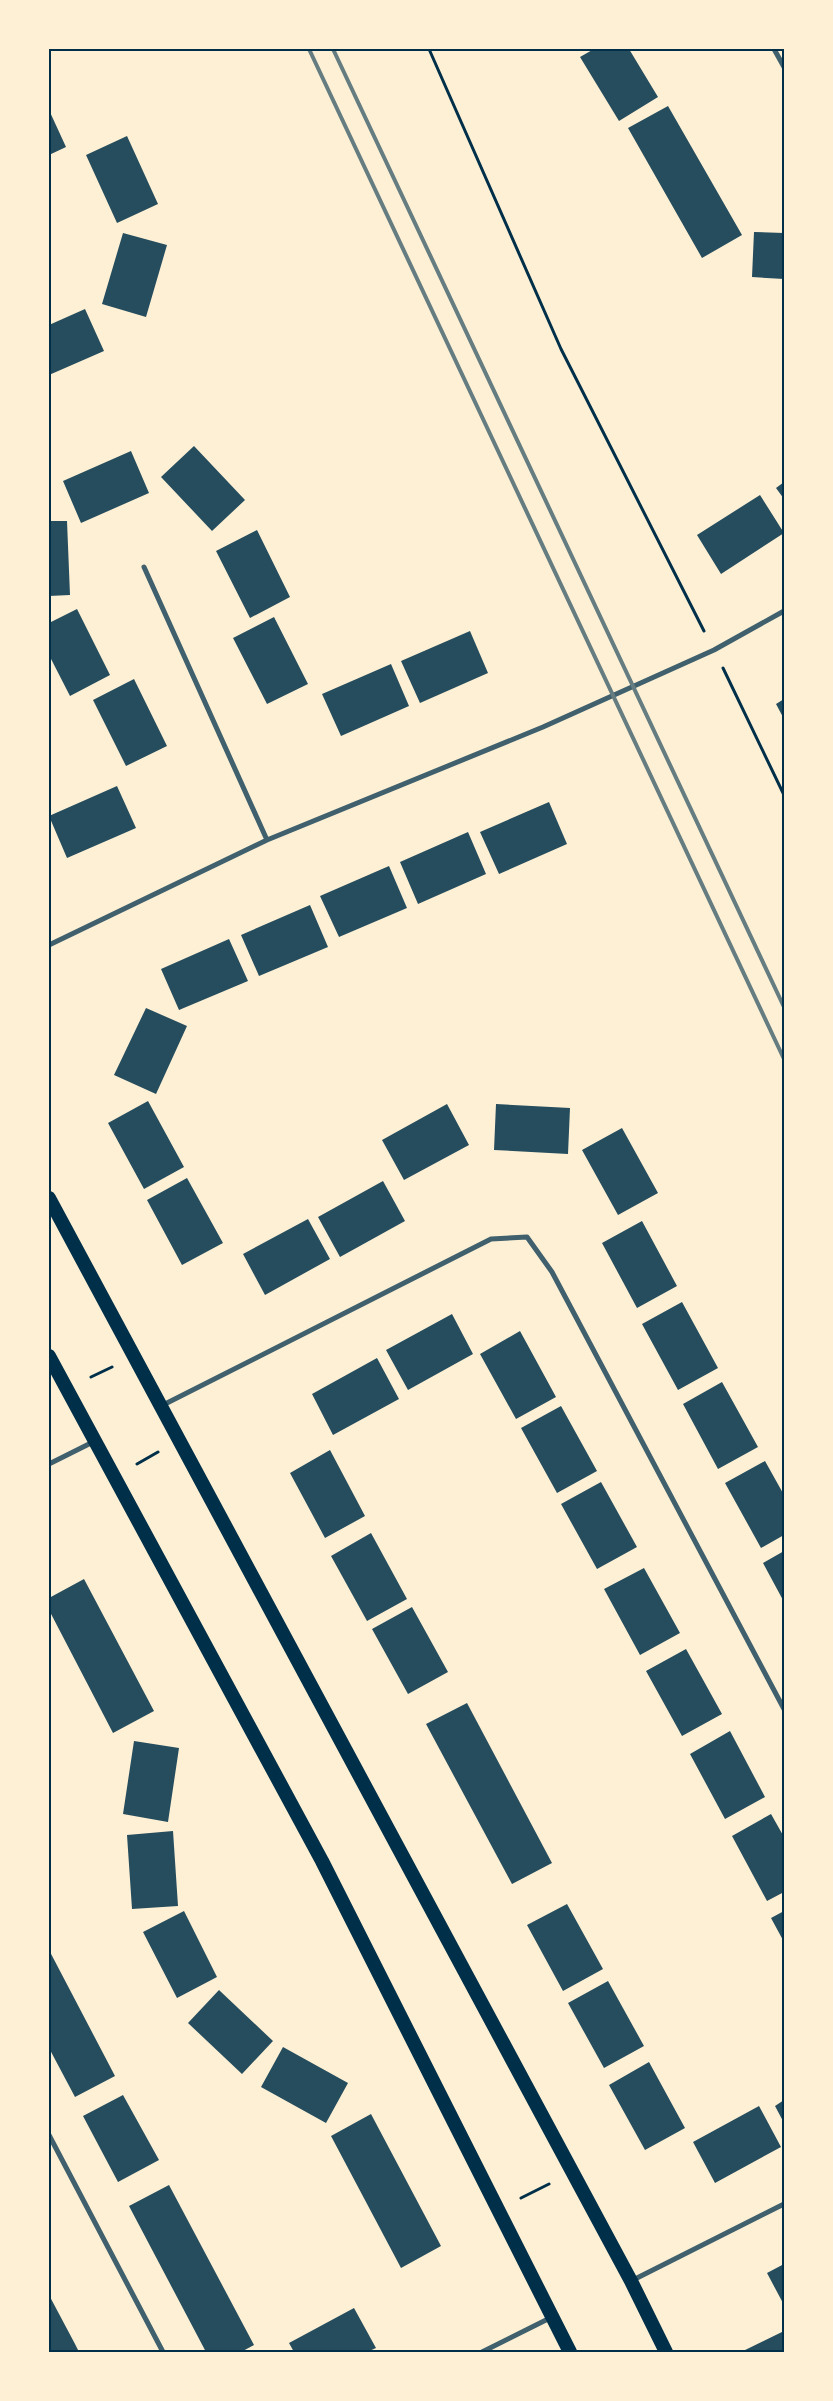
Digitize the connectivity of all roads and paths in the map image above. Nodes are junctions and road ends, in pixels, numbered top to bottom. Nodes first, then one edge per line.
1 (429, 49) edge
2 (774, 49) edge
3 (784, 67) edge
4 (144, 567) dead end
5 (784, 611) edge
6 (714, 650) junction
7 (784, 795) edge
8 (267, 840) junction
9 (49, 945) edge
10 (49, 1198) edge
11 (49, 1356) edge
12 (133, 1356) junction
13 (66, 1389) junction
14 (160, 1407) junction
15 (95, 1441) junction
16 (178, 1442) junction
17 (49, 1464) edge
18 (113, 1476) junction
19 (784, 1709) edge
20 (49, 2135) edge
21 (572, 2172) junction
22 (784, 2204) edge
23 (498, 2209) junction
24 (631, 2281) junction
25 (552, 2316) junction
26 (164, 2352) edge
27 (482, 2352) edge
28 (570, 2352) edge
29 (666, 2352) edge

1 - 6 path
2 - 3 street
4 - 8 street
5 - 6 street
6 - 7 path
6 - 8 street
8 - 9 street
10 - 12 highway
11 - 13 highway
12 - 13 path
12 - 14 highway
13 - 15 highway
14 - 16 highway
14 - 19 street
15 - 17 street
15 - 18 highway
16 - 18 path
16 - 21 highway
18 - 23 highway
20 - 26 street
21 - 23 path
21 - 24 highway
22 - 24 street
23 - 25 highway
24 - 29 highway
25 - 27 street
25 - 28 highway

